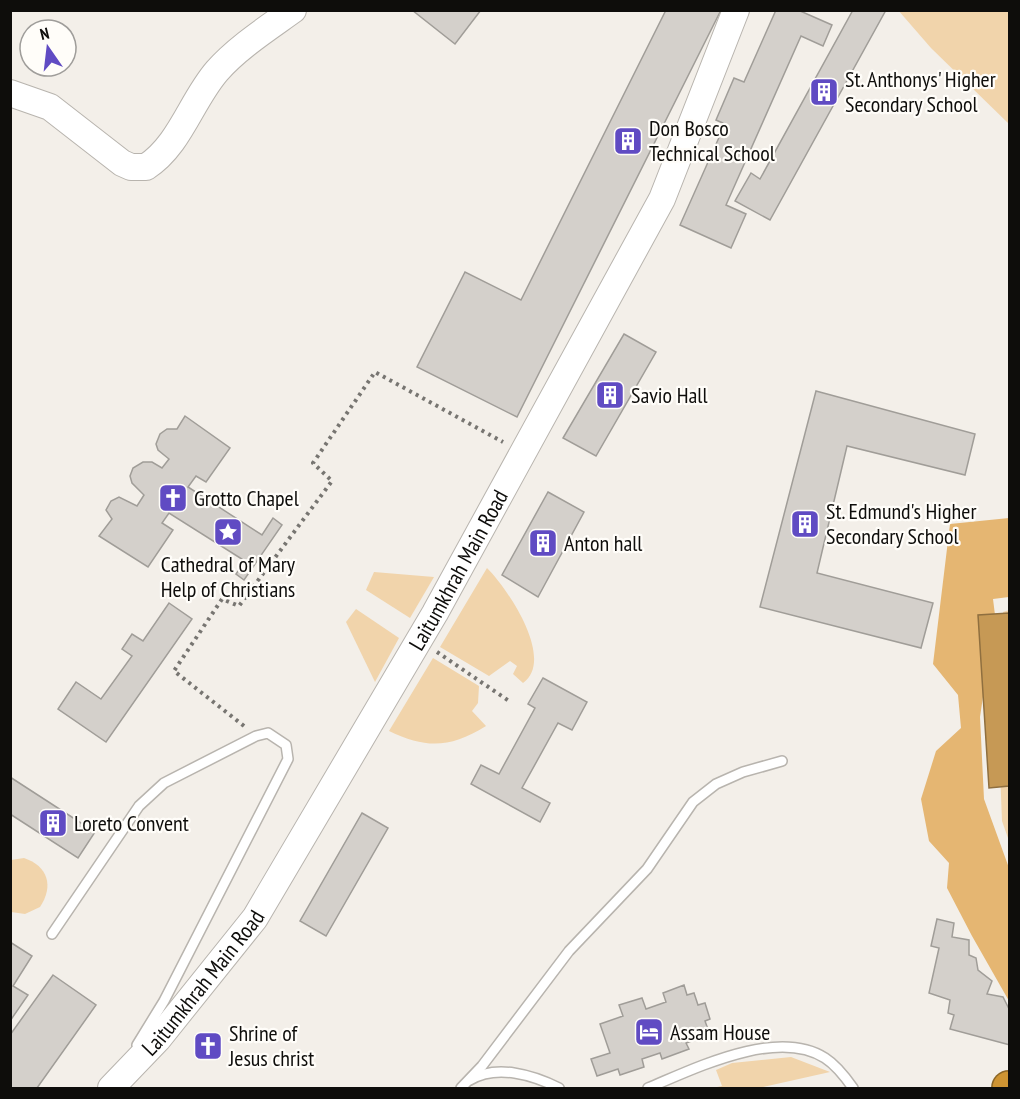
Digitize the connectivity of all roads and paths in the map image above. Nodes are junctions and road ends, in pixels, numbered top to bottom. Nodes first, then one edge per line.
1 (293, 10) edge
2 (736, 10) edge
3 (10, 93) edge
4 (522, 452) junction
5 (419, 640) junction
6 (509, 701) dead end
7 (257, 736) junction
8 (782, 760) dead end
9 (52, 934) dead end
10 (463, 1086) edge
11 (111, 1089) edge
12 (559, 1089) edge
13 (648, 1089) edge
14 (853, 1089) edge

1 - 3 street
2 - 4 street, Laitumkhrah Main Road
4 - 5 street, Laitumkhrah Main Road
4 - 7 path
5 - 6 path
5 - 11 street, Laitumkhrah Main Road
7 - 9 lane
7 - 11 lane
8 - 10 lane
10 - 12 lane
13 - 14 lane

